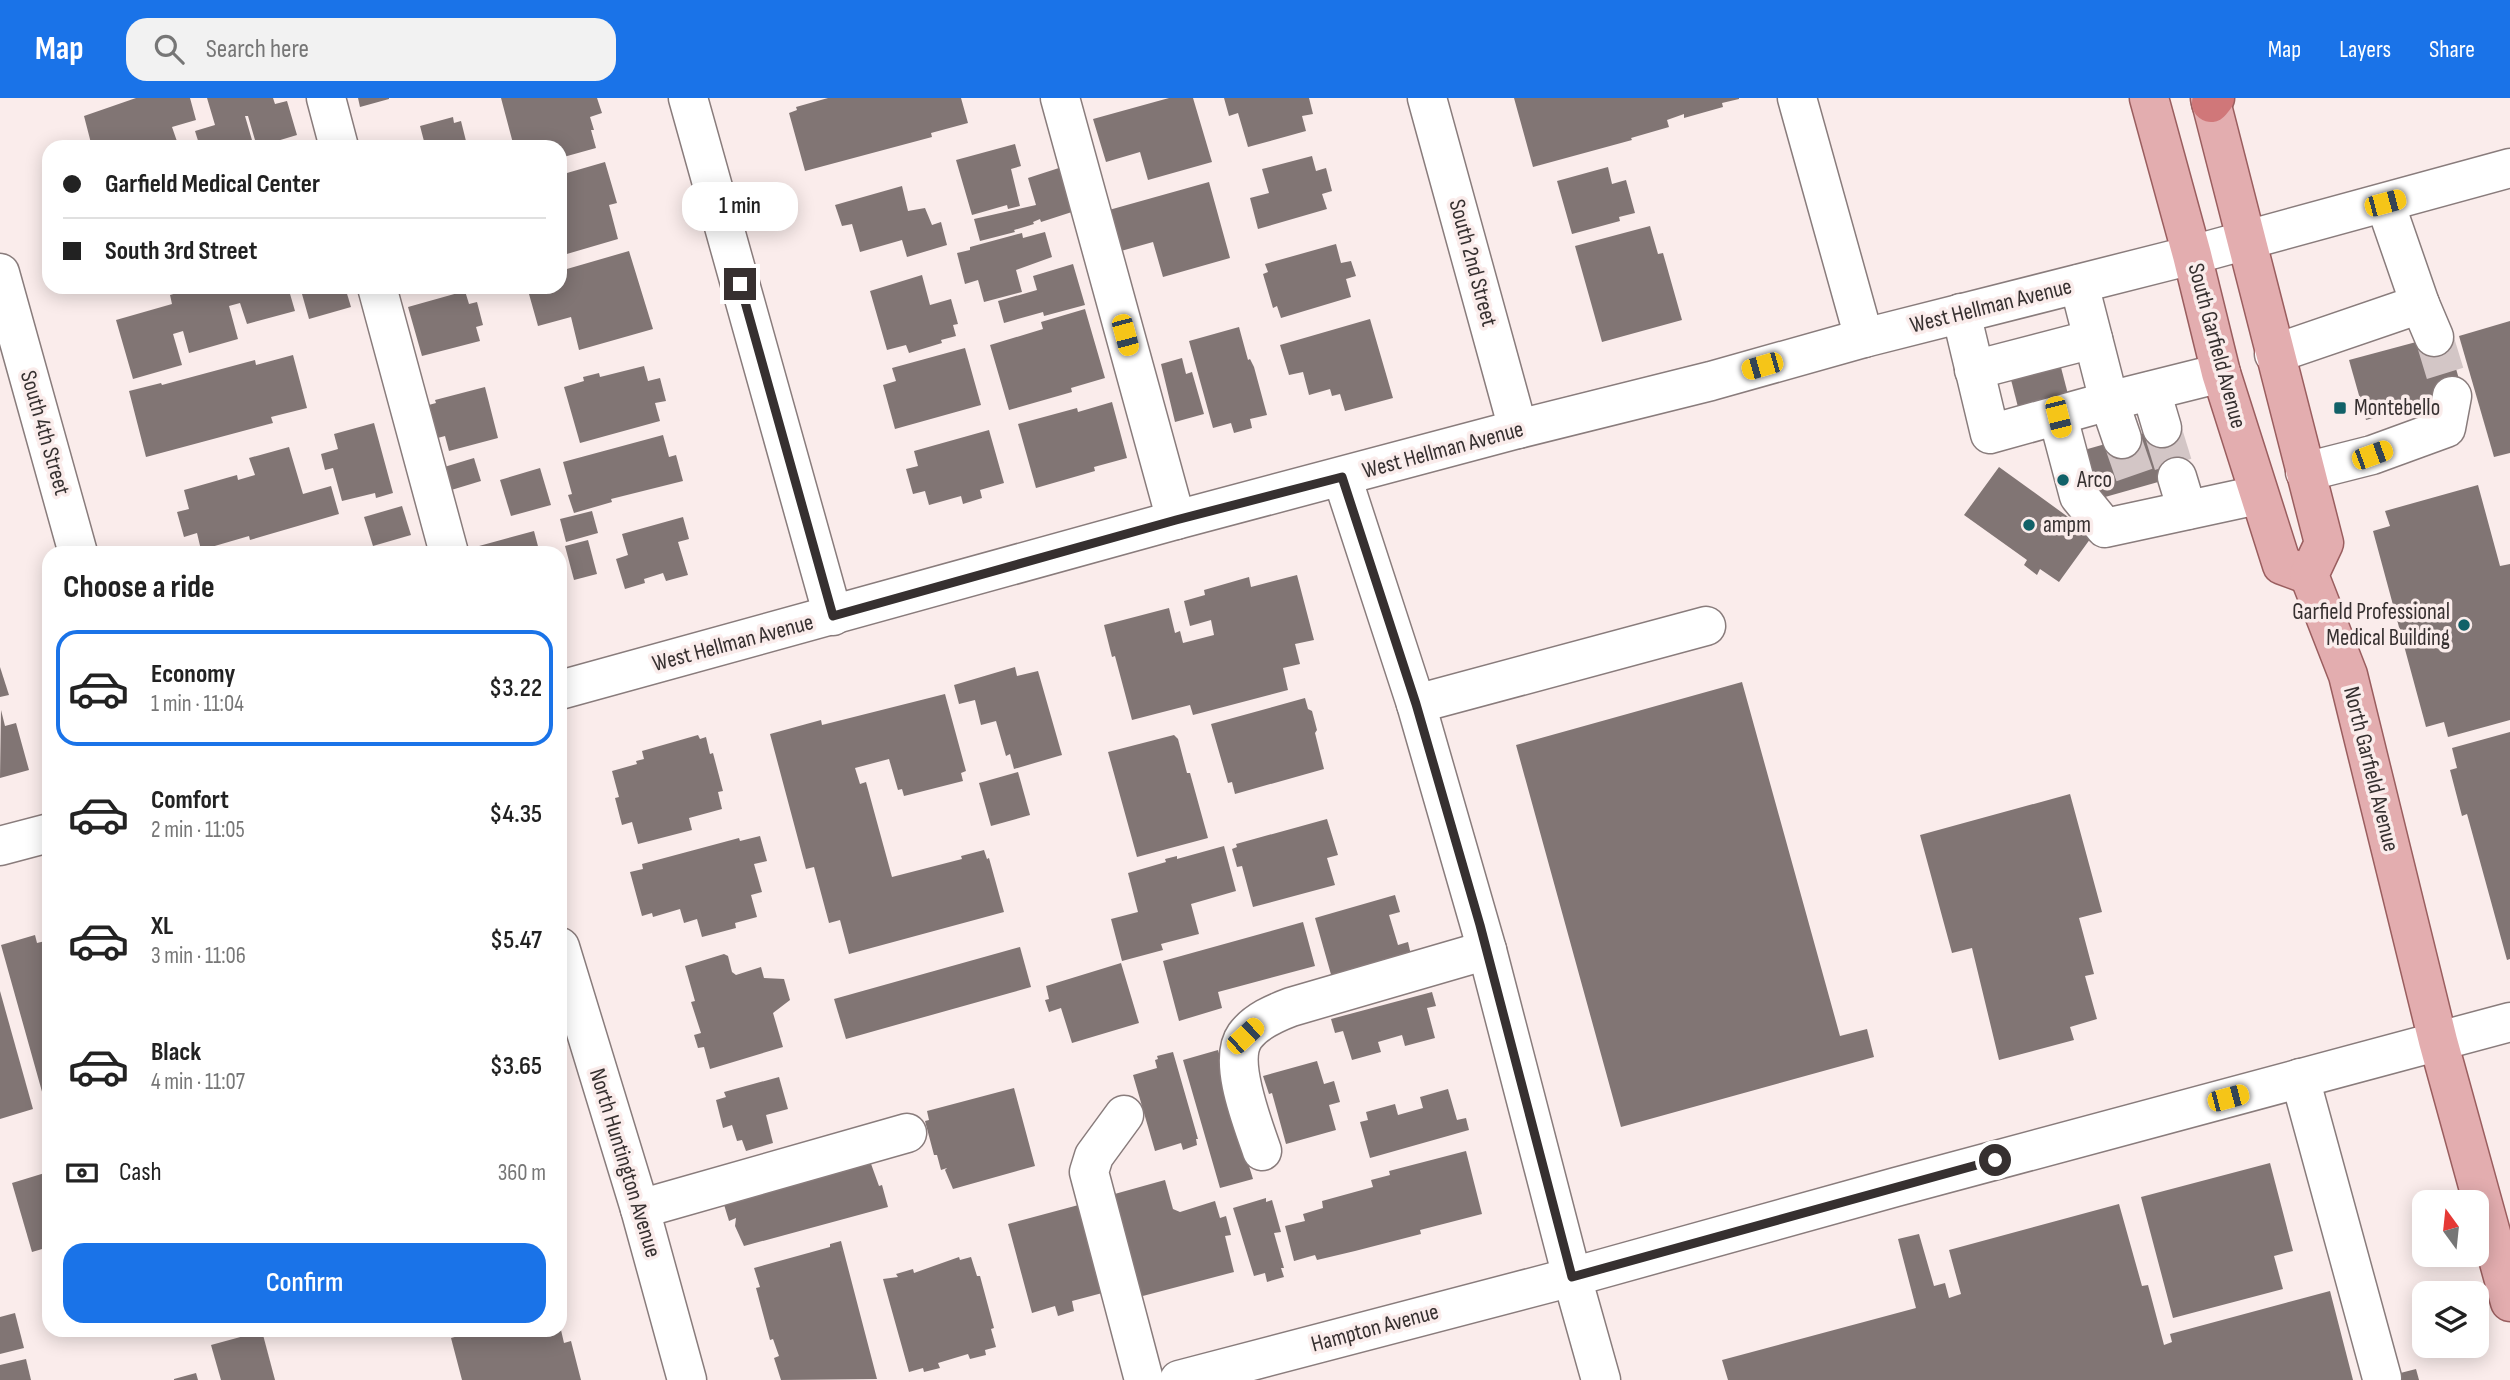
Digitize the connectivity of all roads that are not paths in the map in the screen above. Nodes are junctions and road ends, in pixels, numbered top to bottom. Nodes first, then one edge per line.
1 (326, 98) edge
2 (688, 98) edge
3 (1060, 98) edge
4 (1427, 98) edge
5 (1797, 98) edge
6 (2150, 98) edge
7 (2212, 100) edge
8 (338, 140) edge
9 (2510, 168) edge
10 (2385, 203) junction
11 (2247, 241) junction
12 (2193, 256) junction
13 (0, 273) edge
14 (2079, 284) junction
15 (379, 294) edge
16 (1961, 313) junction
17 (1864, 338) junction
18 (2093, 339) junction
19 (2274, 354) junction
20 (1974, 370) junction
21 (2221, 373) junction
22 (2151, 391) junction
23 (2452, 396) tunnel mouth
24 (2109, 401) junction
25 (2058, 417) junction
26 (2162, 428) tunnel mouth
27 (1518, 429) junction
28 (2122, 439) tunnel mouth
29 (2305, 472) junction
30 (1342, 477) junction
31 (2258, 495) junction
32 (1176, 520) junction
33 (76, 546) edge
34 (448, 546) edge
35 (2309, 575) junction
36 (833, 616) junction
37 (1706, 626) dead end
38 (567, 688) edge
39 (1416, 704) junction
40 (42, 837) edge
41 (0, 846) edge
42 (1487, 950) junction
43 (567, 970) edge
44 (2510, 1022) edge
45 (2438, 1041) junction
46 (2300, 1078) junction
47 (1124, 1115) dead end
48 (908, 1133) dead end
49 (1262, 1152) dead end
50 (640, 1209) junction
51 (1572, 1277) junction
52 (2510, 1302) edge
53 (2382, 1378) dead end
54 (687, 1380) edge
55 (1144, 1380) edge
56 (1179, 1380) edge
57 (1601, 1380) edge

1 - 8 street
2 - 36 street
3 - 32 street
4 - 27 street, South 2nd Street
5 - 17 street
6 - 12 main road, South Garfield Avenue
7 - 11 main road
9 - 10 street, West Hellman Avenue
10 - 11 street, West Hellman Avenue
10 - 19 street
11 - 12 street, West Hellman Avenue
11 - 19 main road
12 - 14 street, West Hellman Avenue
12 - 21 main road, South Garfield Avenue
13 - 33 street, South 4th Street
14 - 16 street, West Hellman Avenue
14 - 18 street
15 - 34 street
16 - 17 street, West Hellman Avenue
16 - 20 street
17 - 27 street, West Hellman Avenue
18 - 20 street
18 - 24 street
19 - 29 main road
20 - 25 street
21 - 22 street
21 - 31 main road, South Garfield Avenue
22 - 24 street
22 - 26 street
23 - 29 street
24 - 25 street
24 - 28 street
25 - 31 street
27 - 30 street, West Hellman Avenue
29 - 35 main road
30 - 32 street, West Hellman Avenue
30 - 39 street
31 - 35 main road, South Garfield Avenue
32 - 36 street, West Hellman Avenue
35 - 45 main road, North Garfield Avenue
36 - 38 street, West Hellman Avenue
37 - 39 street
39 - 42 street
40 - 41 street
42 - 49 street
42 - 51 street
43 - 50 street, North Huntington Avenue
44 - 45 street, Hampton Avenue
45 - 46 street, Hampton Avenue
45 - 52 main road, North Garfield Avenue
46 - 51 street, Hampton Avenue
46 - 53 street
47 - 55 street
48 - 50 street
50 - 54 street, North Huntington Avenue
51 - 56 street, Hampton Avenue
51 - 57 street

